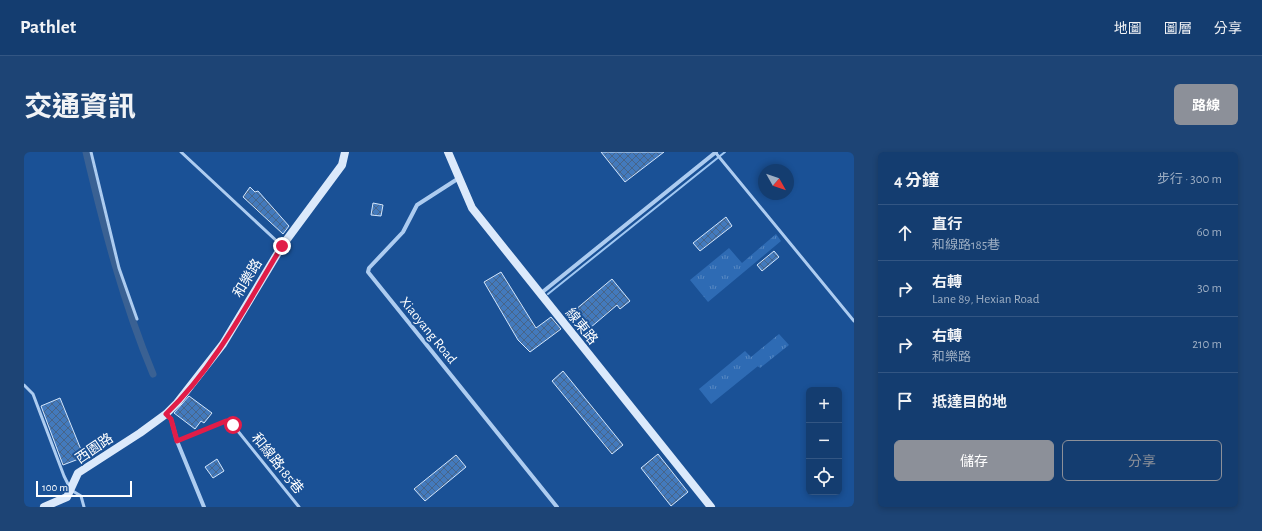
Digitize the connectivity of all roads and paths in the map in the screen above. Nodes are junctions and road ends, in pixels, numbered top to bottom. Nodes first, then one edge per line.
1 (90, 152) edge
2 (181, 152) edge
3 (345, 152) edge
4 (448, 152) edge
5 (716, 152) edge
6 (460, 178) junction
7 (282, 246) junction
8 (540, 294) junction
9 (137, 320) dead end
10 (854, 321) edge
11 (24, 385) edge
12 (166, 414) junction
13 (177, 441) junction
14 (71, 490) junction
15 (44, 507) edge
16 (84, 507) edge
17 (204, 507) edge
18 (299, 507) edge
19 (557, 507) edge
20 (711, 507) edge

1 - 9 lane
2 - 7 lane
3 - 7 street, 和樂路
4 - 6 street, 線東路
5 - 8 street
5 - 10 lane
6 - 8 street, 線東路
6 - 19 street, Xiaoyang Road
7 - 12 street, 和樂路
8 - 20 street, 線東路
11 - 14 lane
12 - 13 street
12 - 14 street, 西園路
13 - 17 street
13 - 18 lane, 和線路185巷
14 - 15 street, 西園路
14 - 16 lane

